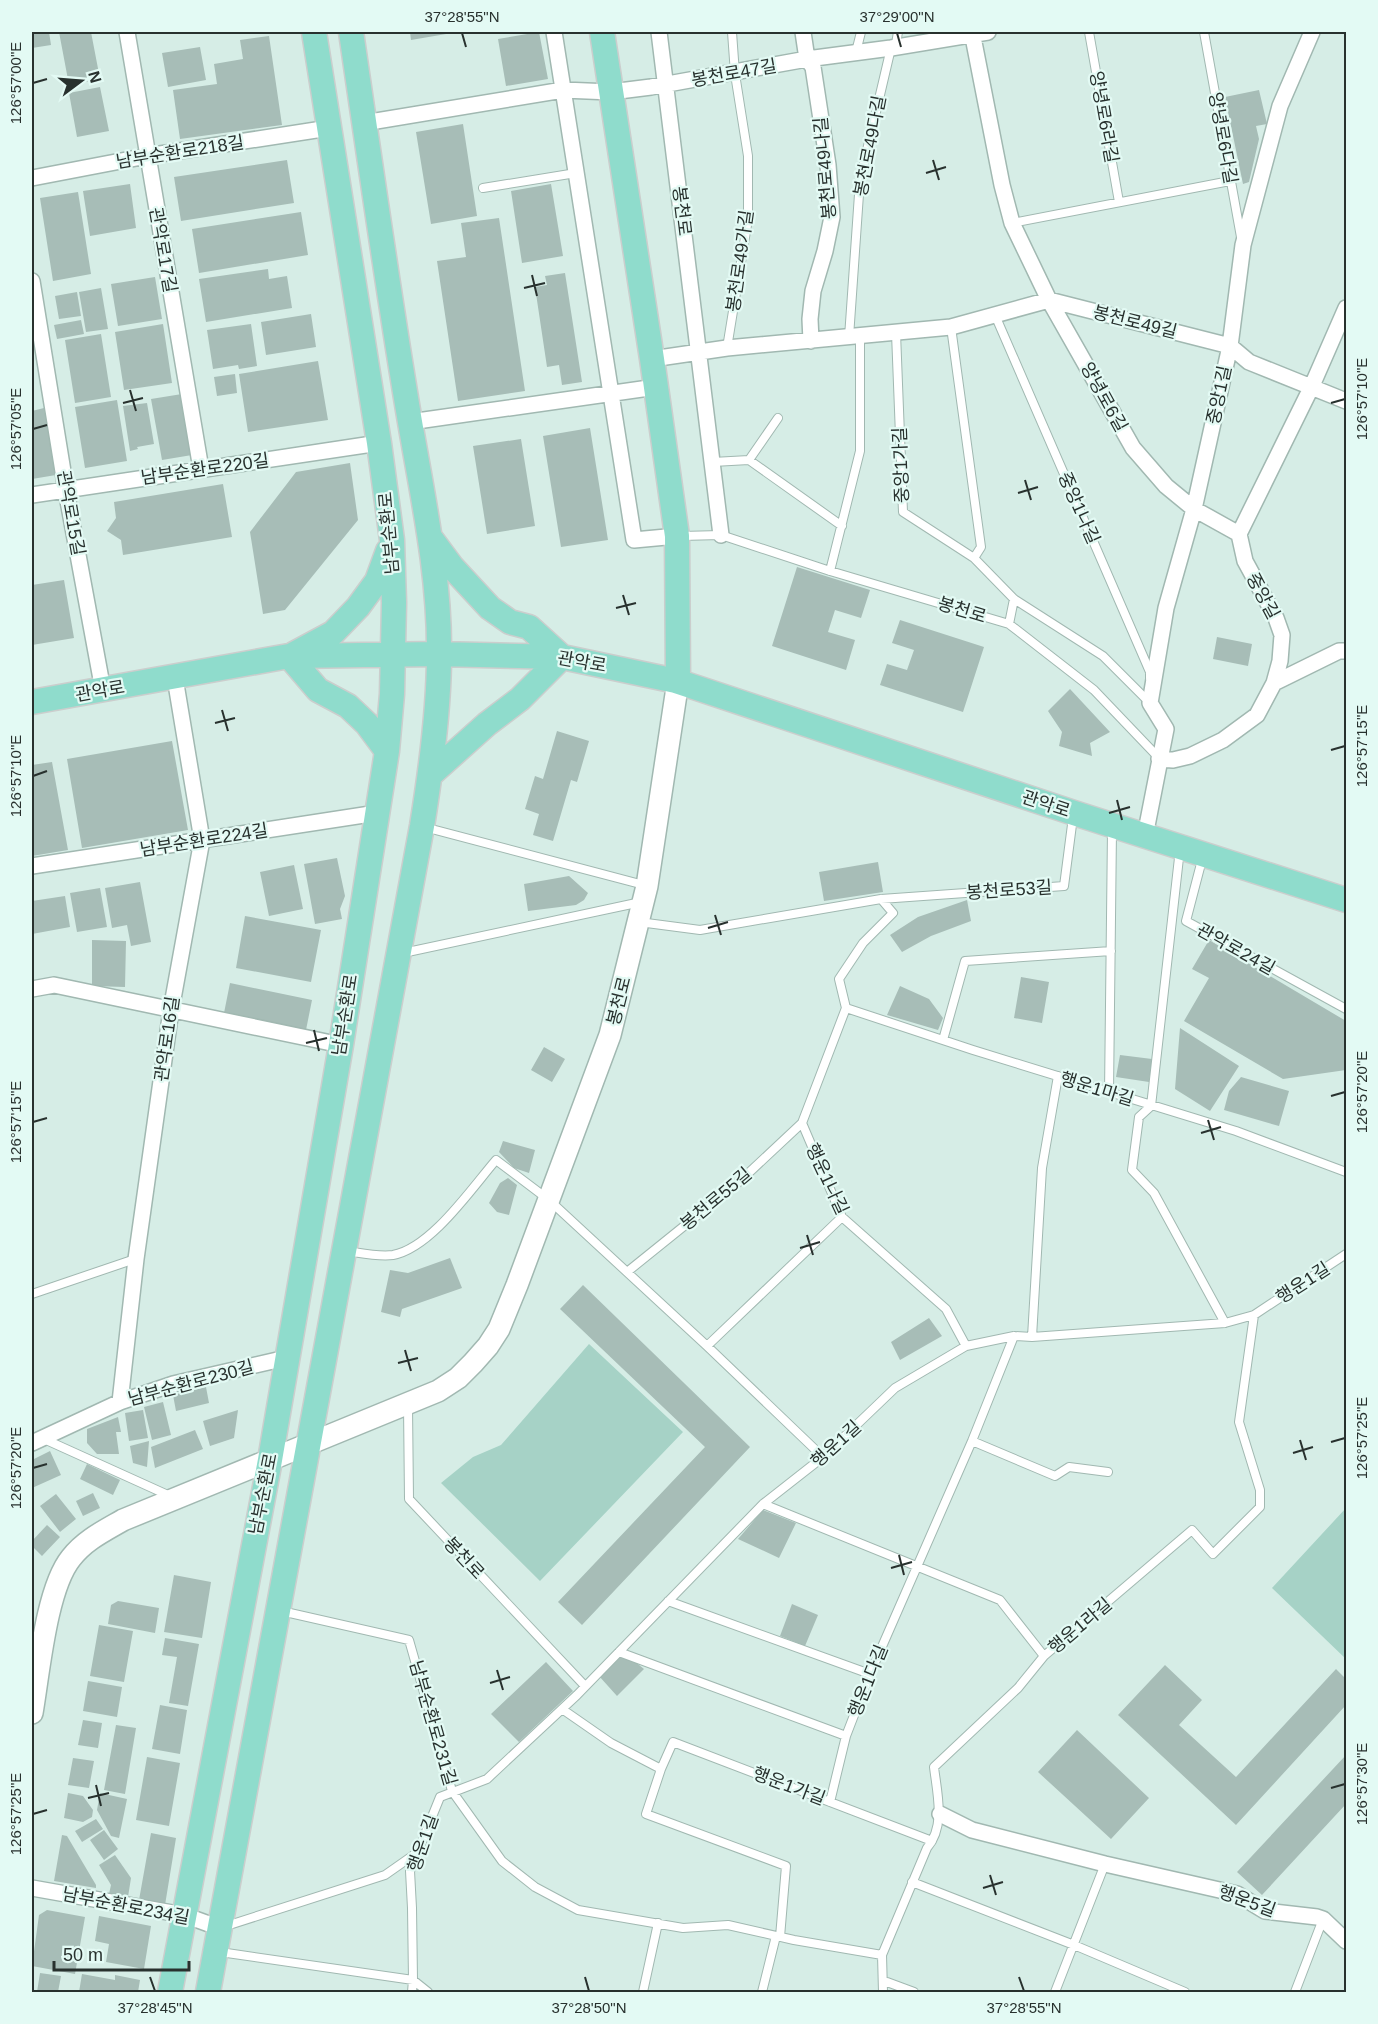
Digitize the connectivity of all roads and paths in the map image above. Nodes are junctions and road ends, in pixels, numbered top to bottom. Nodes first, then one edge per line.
1 (127, 32) edge
2 (314, 32) edge
3 (351, 32) edge
4 (554, 32) edge
5 (602, 32) edge
6 (659, 32) edge
7 (732, 32) edge
8 (803, 32) edge
9 (861, 32) edge
10 (898, 32) edge
11 (988, 32) edge
12 (1089, 32) edge
13 (1204, 32) edge
14 (1312, 32) edge
15 (972, 33) edge
16 (891, 48) junction
17 (856, 52) junction
18 (807, 59) junction
19 (735, 74) junction
20 (666, 84) junction
21 (563, 90) junction
22 (611, 92) junction
23 (364, 123) junction
24 (329, 128) junction
25 (147, 156) junction
26 (576, 173) junction
27 (32, 178) edge
28 (1230, 181) junction
29 (483, 188) dead end
30 (1119, 202) junction
31 (1012, 223) junction
32 (1243, 245) junction
33 (32, 281) edge
34 (1049, 300) junction
35 (1347, 308) edge
36 (995, 315) junction
37 (951, 327) junction
38 (896, 333) junction
39 (36, 336) edge
40 (854, 337) junction
41 (811, 341) junction
42 (1230, 346) junction
43 (727, 348) junction
44 (700, 353) junction
45 (652, 359) junction
46 (656, 387) junction
47 (1311, 388) junction
48 (610, 393) junction
49 (1347, 401) edge
50 (778, 418) dead end
51 (410, 422) junction
52 (379, 443) junction
53 (749, 460) junction
54 (713, 462) junction
55 (201, 469) junction
56 (66, 490) junction
57 (32, 495) edge
58 (1194, 509) junction
59 (842, 526) junction
60 (1239, 534) junction
61 (721, 535) junction
62 (677, 536) junction
63 (431, 538) junction
64 (392, 540) junction
65 (974, 558) junction
66 (830, 570) junction
67 (1014, 599) junction
68 (1009, 624) junction
69 (1347, 651) edge
70 (439, 654) junction
71 (393, 655) junction
72 (289, 657) junction
73 (562, 657) junction
74 (176, 678) junction
75 (678, 681) junction
76 (1274, 683) junction
77 (103, 690) junction
78 (32, 702) edge
79 (1150, 703) junction
80 (387, 751) junction
81 (1159, 759) junction
82 (430, 775) junction
83 (377, 813) junction
84 (1074, 813) junction
85 (422, 826) junction
86 (1112, 826) junction
87 (1145, 836) junction
88 (202, 840) junction
89 (1192, 851) junction
90 (32, 866) edge
91 (881, 899) junction
92 (1347, 900) edge
93 (642, 903) junction
94 (1111, 951) junction
95 (399, 954) junction
96 (32, 989) edge
97 (846, 1008) junction
98 (1347, 1009) edge
99 (171, 1010) junction
100 (943, 1040) junction
101 (341, 1045) junction
102 (1058, 1076) junction
103 (1109, 1093) junction
104 (1151, 1106) junction
105 (802, 1123) junction
106 (1347, 1172) edge
107 (549, 1200) junction
108 (842, 1217) junction
109 (345, 1251) junction
110 (1347, 1254) edge
111 (136, 1259) junction
112 (627, 1272) junction
113 (32, 1294) edge
114 (1254, 1315) junction
115 (1225, 1323) junction
116 (1014, 1336) junction
117 (1032, 1337) junction
118 (707, 1346) junction
119 (966, 1346) junction
120 (286, 1358) junction
121 (120, 1402) junction
122 (408, 1404) junction
123 (37, 1440) edge
124 (972, 1441) junction
125 (310, 1444) junction
126 (823, 1457) junction
127 (270, 1461) junction
128 (1108, 1473) dead end
129 (176, 1499) junction
130 (763, 1504) junction
131 (918, 1566) junction
132 (245, 1589) junction
133 (668, 1601) junction
134 (281, 1603) junction
135 (619, 1652) junction
136 (1044, 1656) junction
137 (870, 1674) junction
138 (585, 1686) junction
139 (562, 1709) junction
140 (32, 1713) edge
141 (846, 1736) junction
142 (661, 1768) junction
143 (452, 1791) junction
144 (830, 1802) junction
145 (940, 1814) junction
146 (932, 1841) junction
147 (417, 1853) junction
148 (1105, 1864) junction
149 (912, 1882) junction
150 (32, 1888) edge
151 (184, 1916) junction
152 (1323, 1919) junction
153 (658, 1923) junction
154 (778, 1936) junction
155 (218, 1940) junction
156 (1347, 1941) edge
157 (1074, 1945) junction
158 (882, 1955) junction
159 (413, 1980) junction
160 (883, 1988) edge
161 (170, 1992) edge
162 (208, 1992) edge
163 (412, 1992) edge
164 (428, 1992) edge
165 (643, 1992) edge
166 (762, 1992) edge
167 (914, 1992) edge
168 (1055, 1992) edge
169 (1185, 1992) edge
170 (1295, 1992) edge

1 - 25 street, 관악로17길
2 - 24 main road, 남부순환로
3 - 23 main road, 남부순환로
4 - 21 street
5 - 22 main road, 봉천로
6 - 20 street, 봉천로
7 - 19 lane, 봉천로49가길
8 - 18 street, 봉천로49나길
9 - 17 lane
10 - 16 lane, 봉천로49다길
11 - 15 street
12 - 30 lane, 양녕로6라길
13 - 28 lane, 양녕로6다길
14 - 32 street, 중앙1길
15 - 16 street, 봉천로47길
15 - 31 street, 양녕로6길
16 - 17 street, 봉천로47길
16 - 40 lane, 봉천로49다길
17 - 18 street, 봉천로47길
18 - 19 street, 봉천로47길
18 - 41 street, 봉천로49나길
19 - 20 street, 봉천로47길
19 - 43 lane, 봉천로49가길
20 - 22 street, 봉천로47길
20 - 44 street, 봉천로
21 - 22 street
21 - 23 street
21 - 26 street
22 - 45 main road, 봉천로
23 - 51 main road, 남부순환로
24 - 25 street, 남부순환로218길
24 - 52 main road, 남부순환로
25 - 27 street, 남부순환로218길
25 - 55 street, 관악로17길
26 - 29 lane
26 - 48 street
28 - 30 lane
28 - 32 lane, 양녕로6다길
30 - 31 lane
31 - 34 street, 양녕로6길
32 - 42 street, 중앙1길
33 - 39 street, 관악로15길
34 - 36 street, 봉천로49길
34 - 42 street, 봉천로49길
34 - 58 street, 양녕로6길
35 - 47 street
36 - 37 street, 봉천로49길
36 - 79 lane, 중앙1나길
37 - 38 street, 봉천로49길
37 - 65 lane
38 - 40 street, 봉천로49길
38 - 65 lane, 중앙1가길
39 - 56 street, 관악로15길
40 - 41 street, 봉천로49길
40 - 59 lane
41 - 43 street, 봉천로49길
42 - 47 street, 봉천로49길
42 - 58 street, 중앙1길
43 - 44 street, 봉천로49길
44 - 45 street, 봉천로49길
44 - 54 street, 봉천로
45 - 46 main road, 봉천로
46 - 48 street
46 - 62 main road, 봉천로
47 - 49 street, 봉천로49길
47 - 60 street
48 - 51 street
48 - 62 street
50 - 53 lane
51 - 63 main road, 남부순환로
52 - 55 street, 남부순환로220길
52 - 64 main road, 남부순환로
53 - 54 lane
53 - 59 lane
54 - 61 street, 봉천로
55 - 56 street, 남부순환로220길
56 - 57 street, 남부순환로220길
56 - 77 street, 관악로15길
58 - 60 street, 양녕로6길
58 - 79 street, 중앙1길
59 - 66 lane
60 - 76 street, 중앙길
61 - 62 lane, 봉천로
61 - 66 lane, 봉천로
62 - 75 main road, 봉천로
63 - 70 main road, 남부순환로
63 - 73 main road
64 - 71 main road, 남부순환로
64 - 72 main road
65 - 67 lane, 중앙1가길
66 - 68 lane, 봉천로
67 - 68 lane
67 - 79 lane, 중앙1가길
68 - 81 lane, 봉천로
69 - 76 street
70 - 71 main road, 관악로
70 - 73 main road, 관악로
70 - 82 main road, 남부순환로
71 - 72 main road, 관악로
71 - 80 main road, 남부순환로
72 - 74 main road, 관악로
72 - 80 main road
73 - 75 main road, 관악로
73 - 82 main road
74 - 77 main road, 관악로
74 - 88 street, 관악로16길
75 - 84 main road, 관악로
75 - 93 main road, 봉천로
76 - 81 street, 중앙길
77 - 78 main road, 관악로
79 - 81 street
80 - 83 main road, 남부순환로
81 - 87 street
82 - 85 main road, 남부순환로
83 - 88 street, 남부순환로224길
83 - 101 main road, 남부순환로
84 - 86 main road, 관악로
84 - 91 lane, 봉천로53길
85 - 93 lane
85 - 95 main road, 남부순환로
86 - 87 main road, 관악로
86 - 94 lane
87 - 89 main road, 관악로
88 - 90 street, 남부순환로224길
88 - 99 street, 관악로16길
89 - 92 main road, 관악로
89 - 98 lane, 관악로24길
89 - 104 lane
91 - 93 lane, 봉천로53길
91 - 97 lane
93 - 95 lane
93 - 107 main road, 봉천로
94 - 100 lane
94 - 103 lane
95 - 109 main road, 남부순환로
96 - 99 street
97 - 100 lane, 행운1마길
97 - 105 lane, 행운1나길
99 - 101 street
99 - 111 street, 관악로16길
100 - 102 lane, 행운1마길
101 - 120 main road, 남부순환로
102 - 103 lane, 행운1마길
102 - 117 lane
103 - 104 lane, 행운1마길
104 - 106 lane, 행운1마길
104 - 115 lane
105 - 108 lane, 행운1나길
105 - 112 lane, 봉천로55길
107 - 109 lane
107 - 112 lane
107 - 122 main road, 봉천로
108 - 118 lane
108 - 119 lane, 행운1나길
109 - 125 main road, 남부순환로
110 - 114 lane, 행운1길
111 - 113 lane
111 - 121 street, 관악로16길
112 - 118 lane
114 - 115 lane, 행운1길
114 - 136 lane, 행운1라길
115 - 117 lane, 행운1길
116 - 117 lane, 행운1길
116 - 119 lane, 행운1길
116 - 124 lane, 행운1다길
118 - 126 lane
119 - 126 lane, 행운1길
120 - 121 street, 남부순환로230길
120 - 127 main road, 남부순환로
121 - 123 street, 남부순환로230길
122 - 125 main road, 봉천로
122 - 138 lane, 봉천로
123 - 129 lane
124 - 128 lane
124 - 131 lane, 행운1다길
125 - 127 main road, 봉천로
125 - 134 main road, 남부순환로
126 - 130 lane, 행운1길
127 - 129 main road, 봉천로
127 - 132 main road, 남부순환로
129 - 140 main road, 봉천로
130 - 131 lane
130 - 133 lane, 행운1길
131 - 136 lane
131 - 137 lane, 행운1다길
132 - 134 main road
132 - 151 main road, 남부순환로
133 - 135 lane, 행운1길
133 - 137 lane
134 - 143 lane, 남부순환로231길
134 - 155 main road, 남부순환로
135 - 138 lane, 행운1길
135 - 141 lane
136 - 145 lane, 행운1라길
137 - 141 lane, 행운1다길
138 - 139 lane, 행운1길
139 - 142 lane
139 - 143 lane, 행운1길
141 - 144 lane, 행운1다길
142 - 144 lane, 행운1가길
142 - 154 lane, 행운1가길
143 - 147 lane, 행운1길
143 - 153 lane, 남부순환로231길
144 - 146 lane, 행운1가길
145 - 146 lane, 행운1라길
145 - 148 street, 행운5길
146 - 149 lane, 행운1라길
147 - 155 lane
147 - 159 lane, 행운1길
148 - 152 street, 행운5길
148 - 157 lane
149 - 157 lane
149 - 158 lane, 행운1라길
150 - 151 street, 남부순환로234길
151 - 155 street, 남부순환로234길
151 - 161 main road, 남부순환로
152 - 156 street
152 - 170 lane
153 - 154 lane, 남부순환로231길
153 - 165 lane
154 - 158 lane, 남부순환로231길
154 - 166 lane
155 - 159 lane
155 - 162 main road, 남부순환로
157 - 168 lane
157 - 169 lane
158 - 160 lane, 행운1라길
159 - 163 lane, 행운1길
159 - 164 lane
160 - 167 lane

